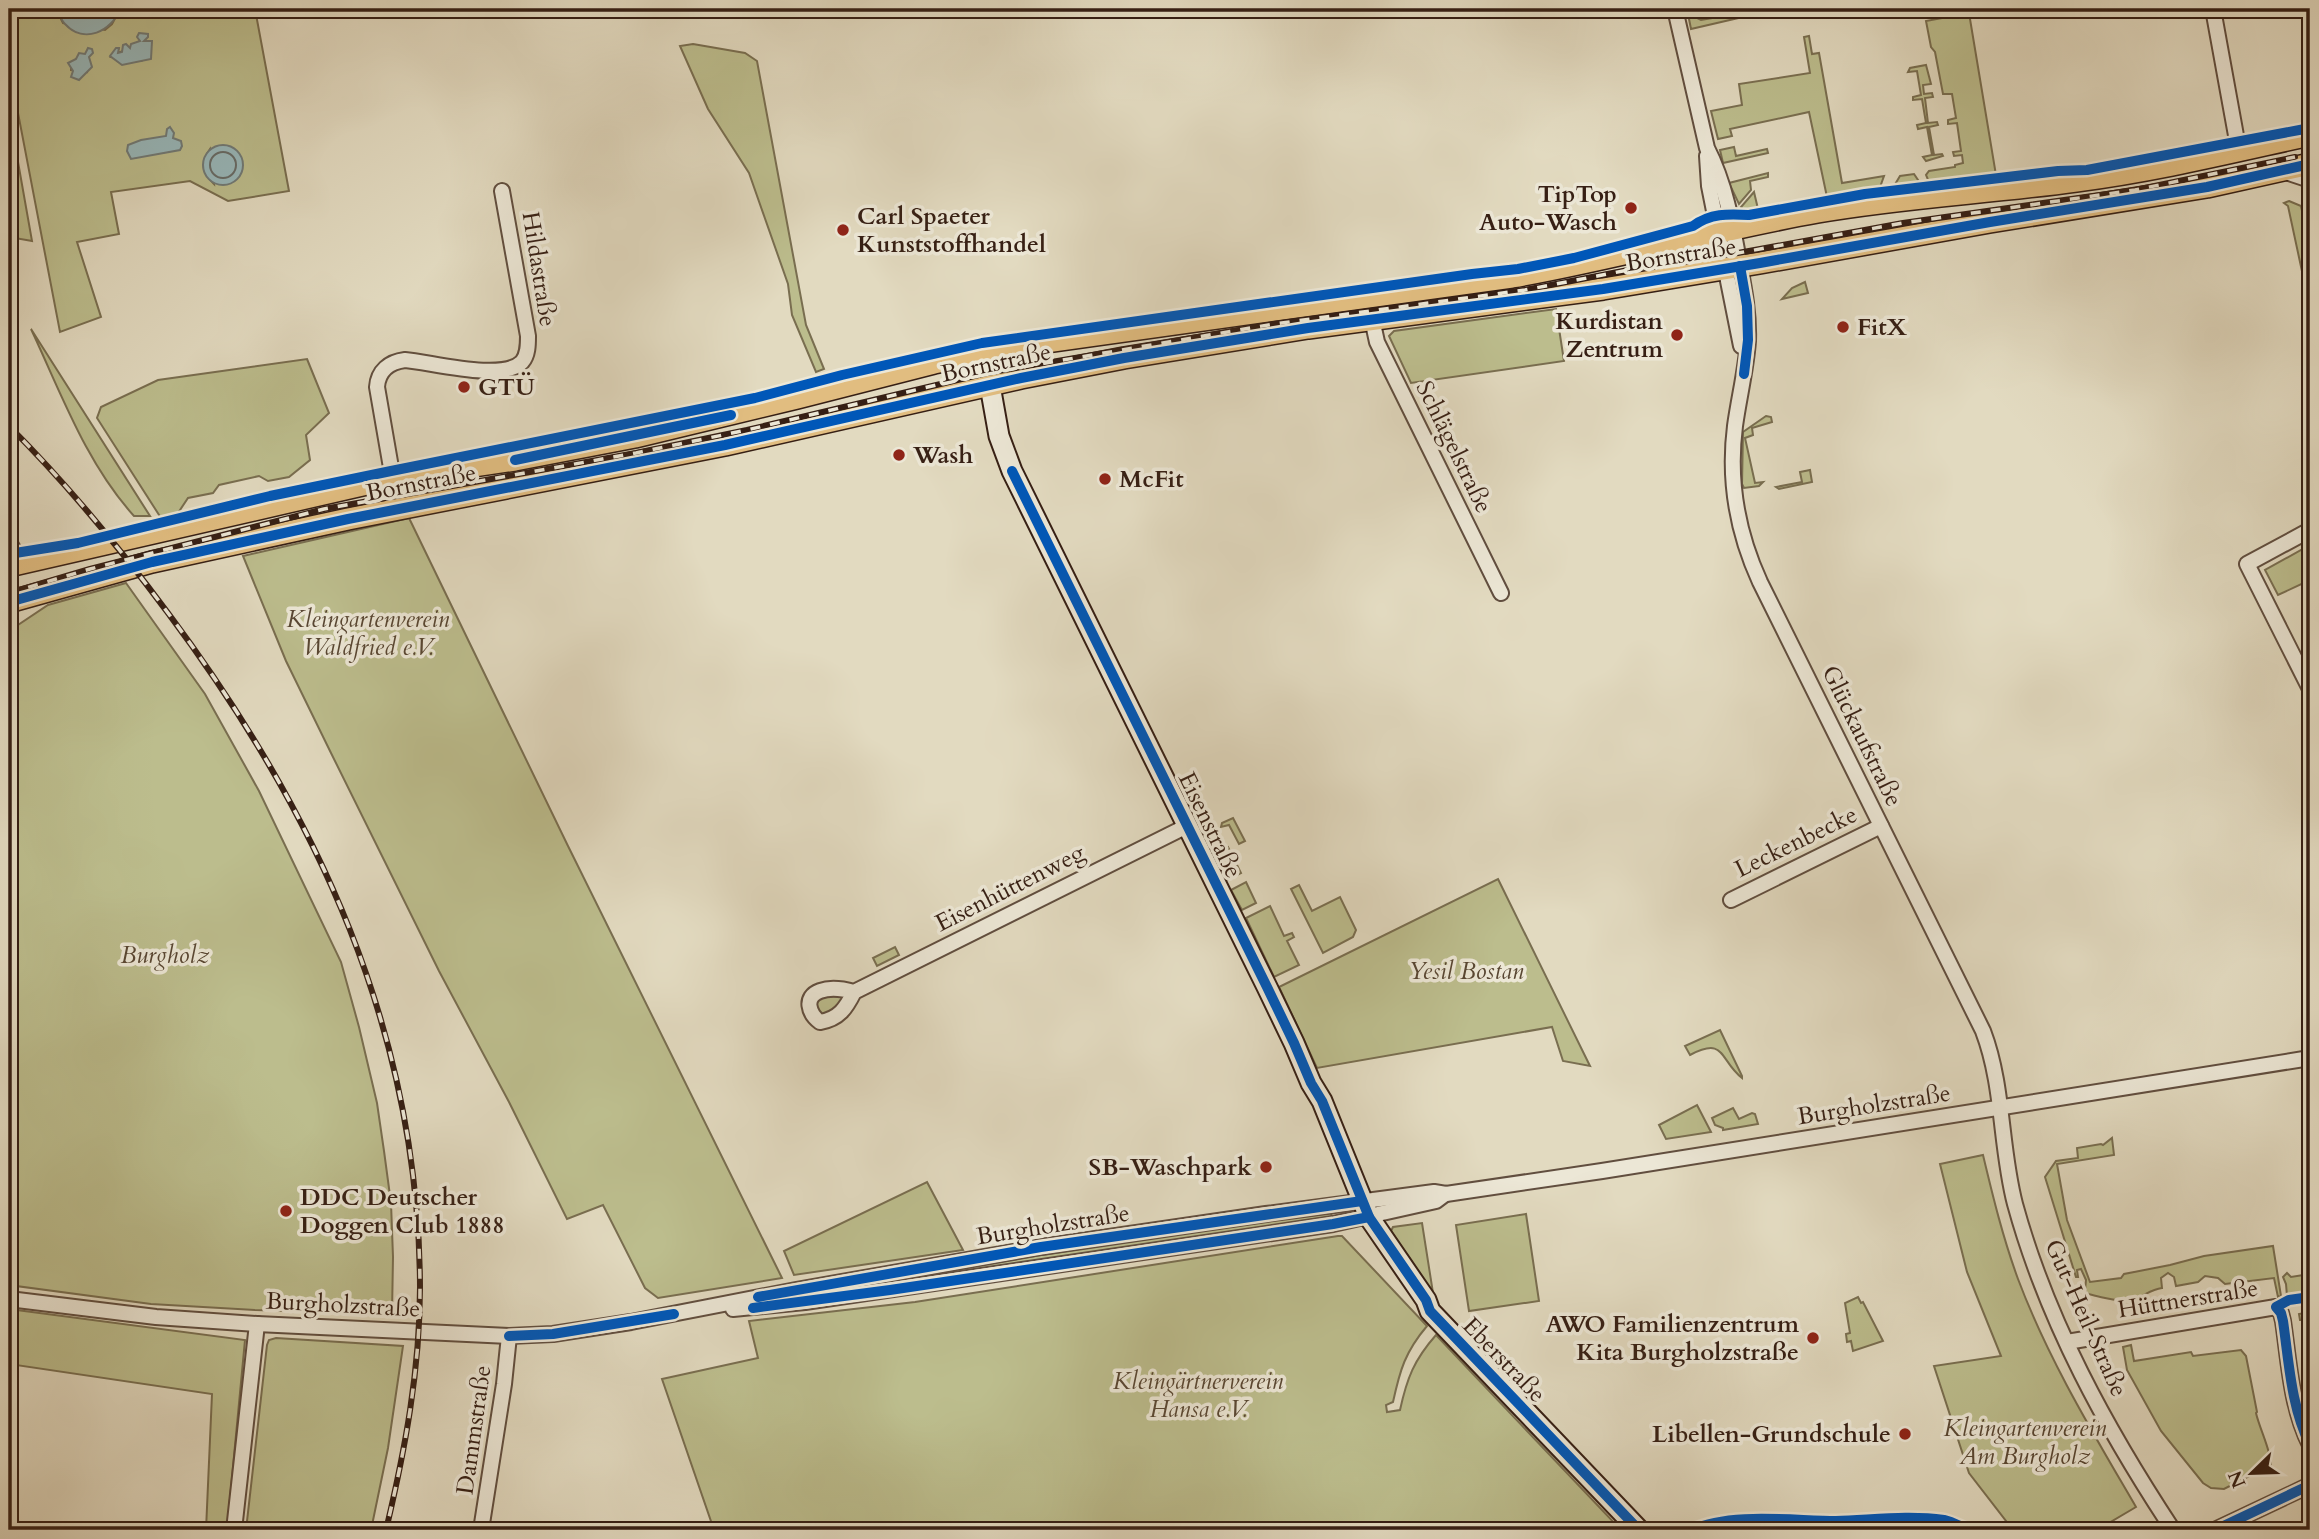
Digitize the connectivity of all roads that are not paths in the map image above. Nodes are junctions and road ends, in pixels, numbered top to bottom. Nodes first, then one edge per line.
1 (1675, 9) edge
2 (2213, 9) edge
3 (2310, 135) edge
4 (2239, 152) junction
5 (2310, 164) edge
6 (2282, 171) junction
7 (2310, 180) edge
8 (502, 191) dead end
9 (1726, 231) junction
10 (1733, 267) junction
11 (1372, 319) junction
12 (984, 352) junction
13 (989, 385) junction
14 (393, 478) junction
15 (398, 508) junction
16 (2310, 530) edge
17 (9, 542) edge
18 (16, 565) edge
19 (1501, 593) dead end
20 (9, 602) edge
21 (2304, 660) edge
22 (2310, 689) edge
23 (1187, 826) junction
24 (1881, 826) junction
25 (1731, 900) dead end
26 (854, 992) dead end
27 (2310, 1058) edge
28 (1999, 1108) junction
29 (1360, 1210) junction
30 (9, 1299) edge
31 (257, 1324) junction
32 (509, 1336) junction
33 (2067, 1342) junction
34 (2310, 1445) edge
35 (2310, 1485) edge
36 (234, 1530) edge
37 (481, 1530) edge
38 (1639, 1530) edge
39 (2174, 1530) edge
40 (2214, 1530) edge

1 - 9 street, Glückaufstraße
2 - 4 street
3 - 4 main road, Bornstraße
4 - 9 main road, Bornstraße
5 - 6 main road, Bornstraße
6 - 7 street
6 - 10 main road, Bornstraße
8 - 14 street, Hildastraße
9 - 10 street, Glückaufstraße
9 - 12 main road, Bornstraße
10 - 11 main road, Bornstraße
10 - 24 street, Glückaufstraße
11 - 13 main road, Bornstraße
11 - 19 street, Schlägelstraße
12 - 13 street, Eisenstraße
12 - 14 main road, Bornstraße
13 - 15 main road, Bornstraße
13 - 23 street, Eisenstraße
14 - 15 street, Hildastraße
14 - 18 main road, Bornstraße
15 - 20 main road, Bornstraße
16 - 21 street
17 - 18 street
21 - 22 street
23 - 26 street, Eisenhüttenweg
23 - 29 street, Eisenstraße
24 - 25 street, Leckenbecke
24 - 28 street, Glückaufstraße
27 - 28 street, Burgholzstraße
28 - 29 street, Burgholzstraße
28 - 33 street, Gut-Heil-Straße
29 - 32 street, Burgholzstraße
29 - 38 street, Eberstraße
30 - 31 street, Burgholzstraße
31 - 32 street, Burgholzstraße
31 - 36 street
32 - 37 street, Dammstraße
33 - 34 street, Hüttnerstraße
33 - 39 street, Gut-Heil-Straße
35 - 40 street

